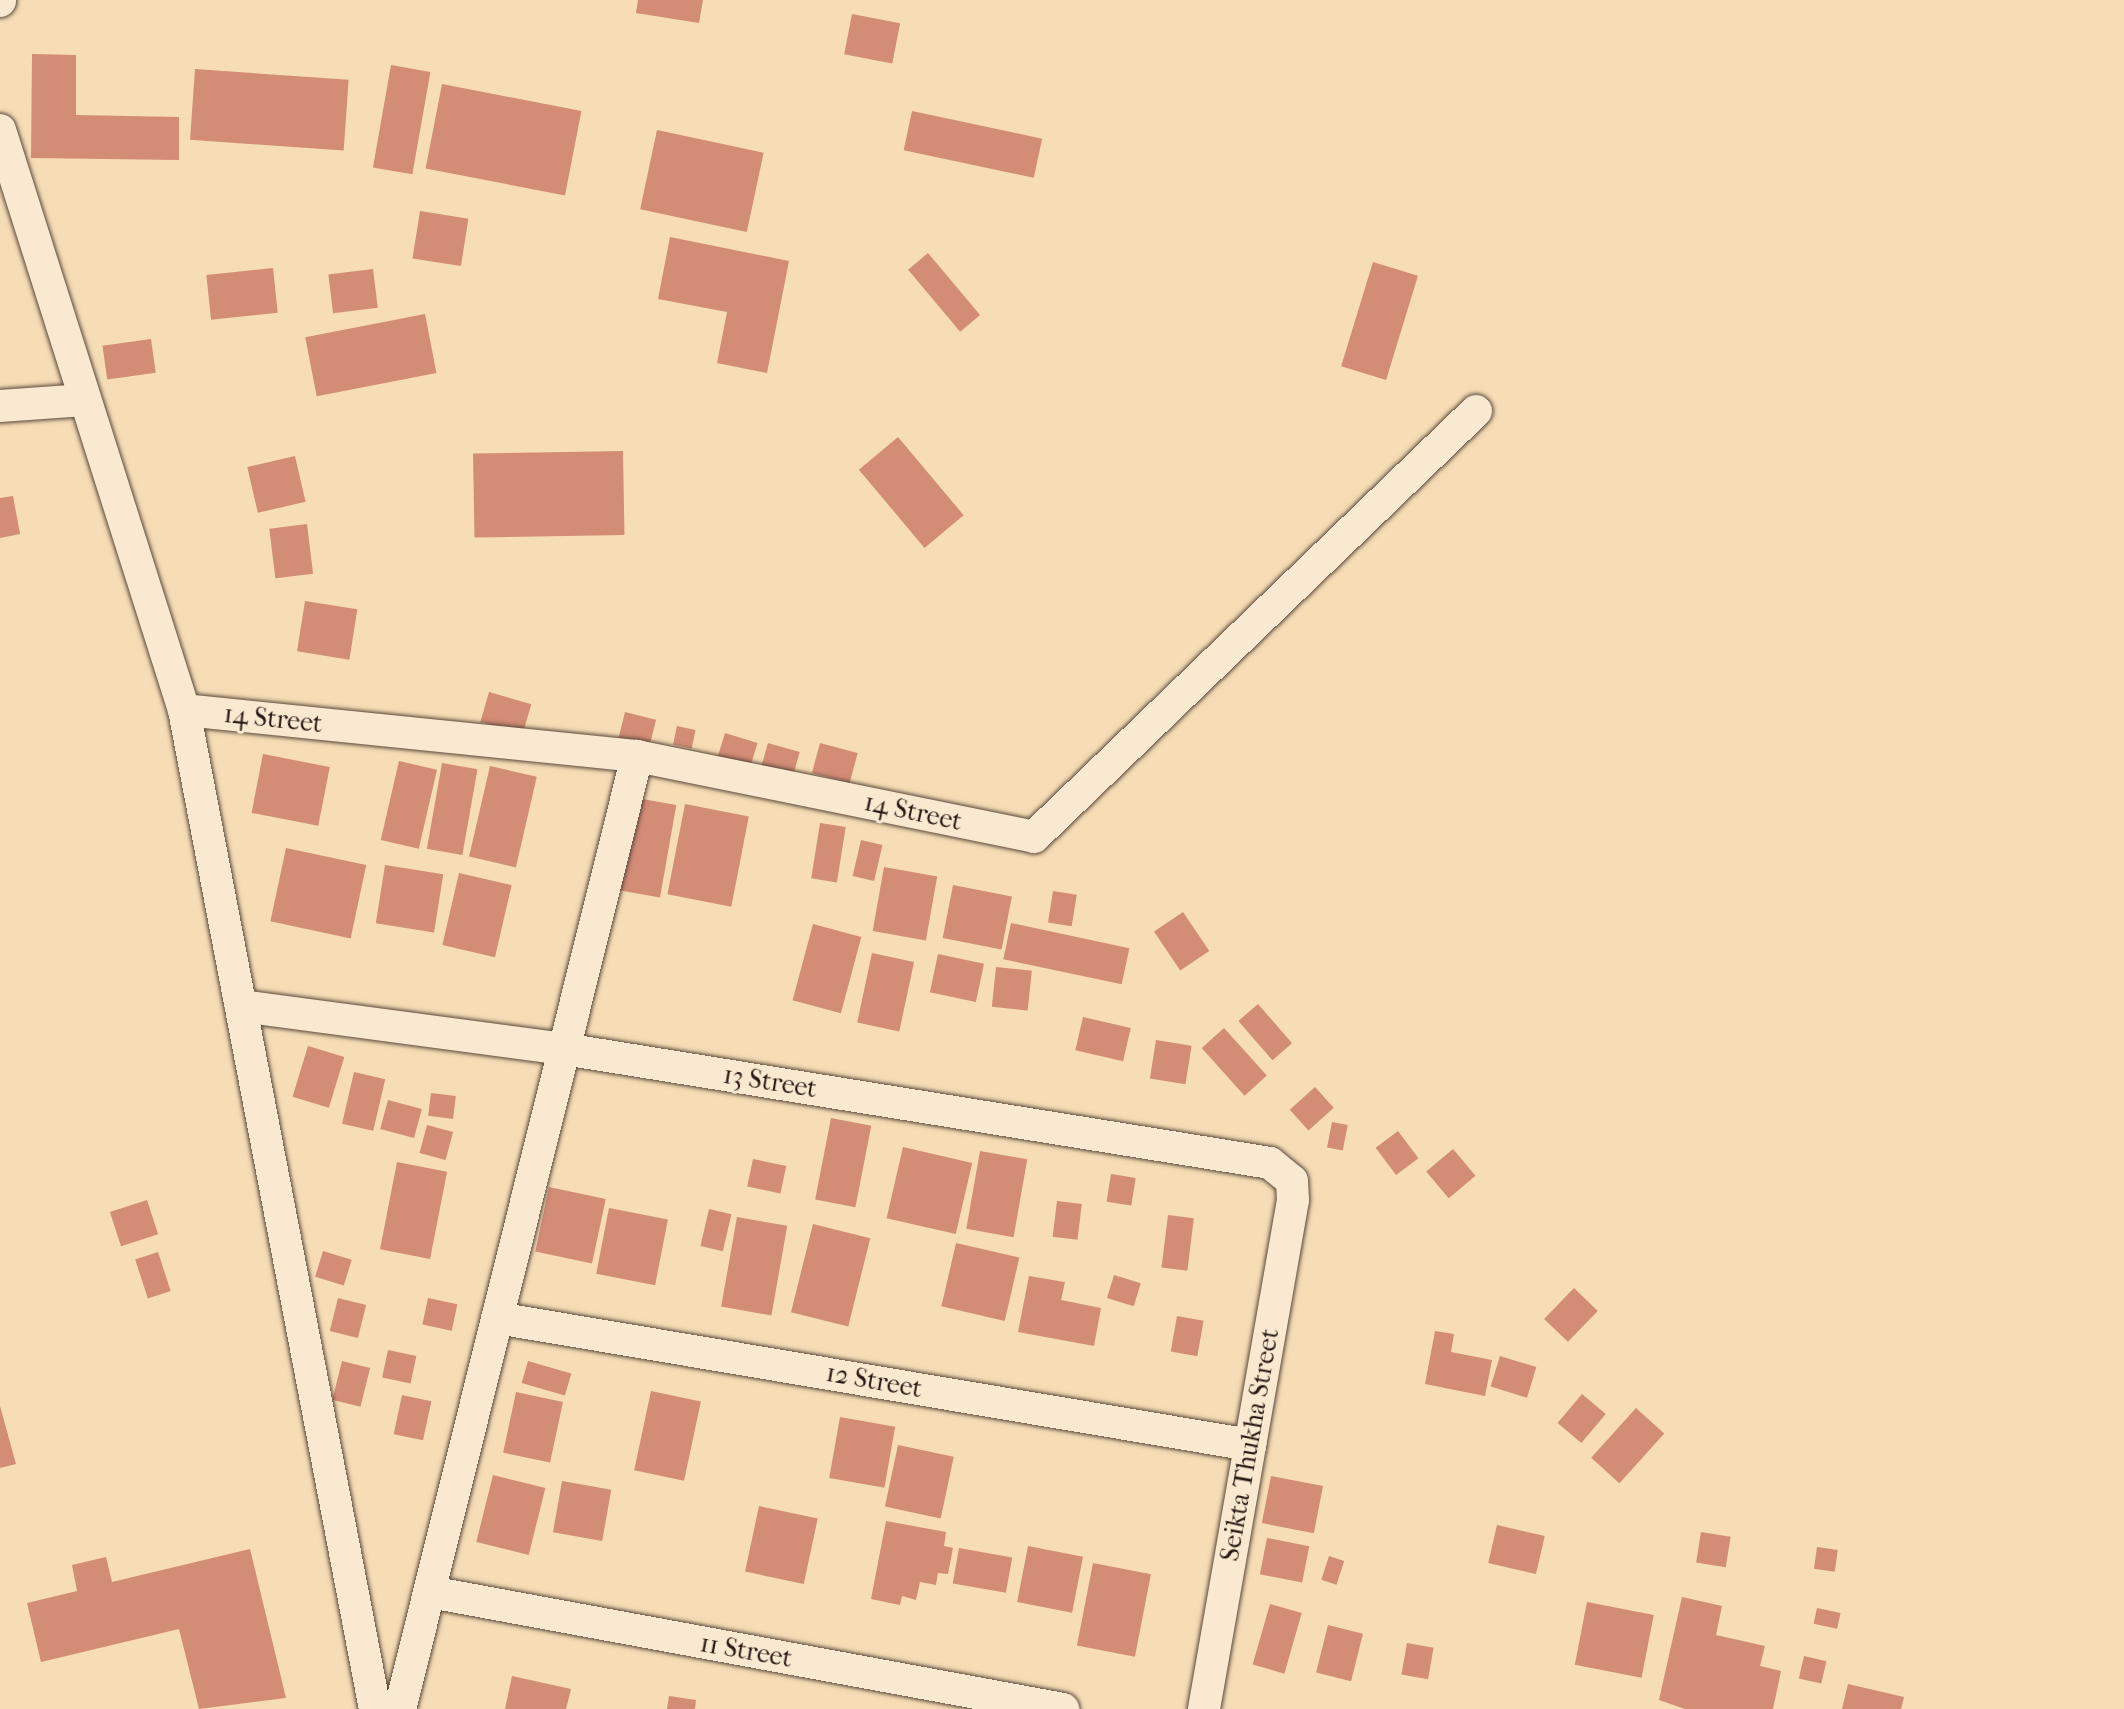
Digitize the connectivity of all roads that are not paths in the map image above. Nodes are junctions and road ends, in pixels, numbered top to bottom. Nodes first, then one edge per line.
1 (0, 130) edge
2 (85, 400) junction
3 (0, 406) edge
4 (1476, 411) dead end
5 (184, 710) junction
6 (637, 756) junction
7 (241, 1006) junction
8 (564, 1049) junction
9 (1292, 1181) joint
10 (497, 1318) junction
11 (1250, 1445) junction
12 (430, 1592) junction
13 (375, 1709) edge
14 (400, 1709) edge
15 (1063, 1709) edge
16 (1204, 1709) edge

1 - 2 street
2 - 3 street
2 - 5 street
4 - 6 street, 14 Street
5 - 6 street, 14 Street
5 - 7 street
6 - 8 street
7 - 8 street, 13 Street
7 - 13 street
8 - 9 street, 13 Street
8 - 10 street
9 - 11 street, Seikta Thukha Street
10 - 11 street, 12 Street
10 - 12 street
11 - 16 street, Seikta Thukha Street
12 - 14 street
12 - 15 street, 11 Street

